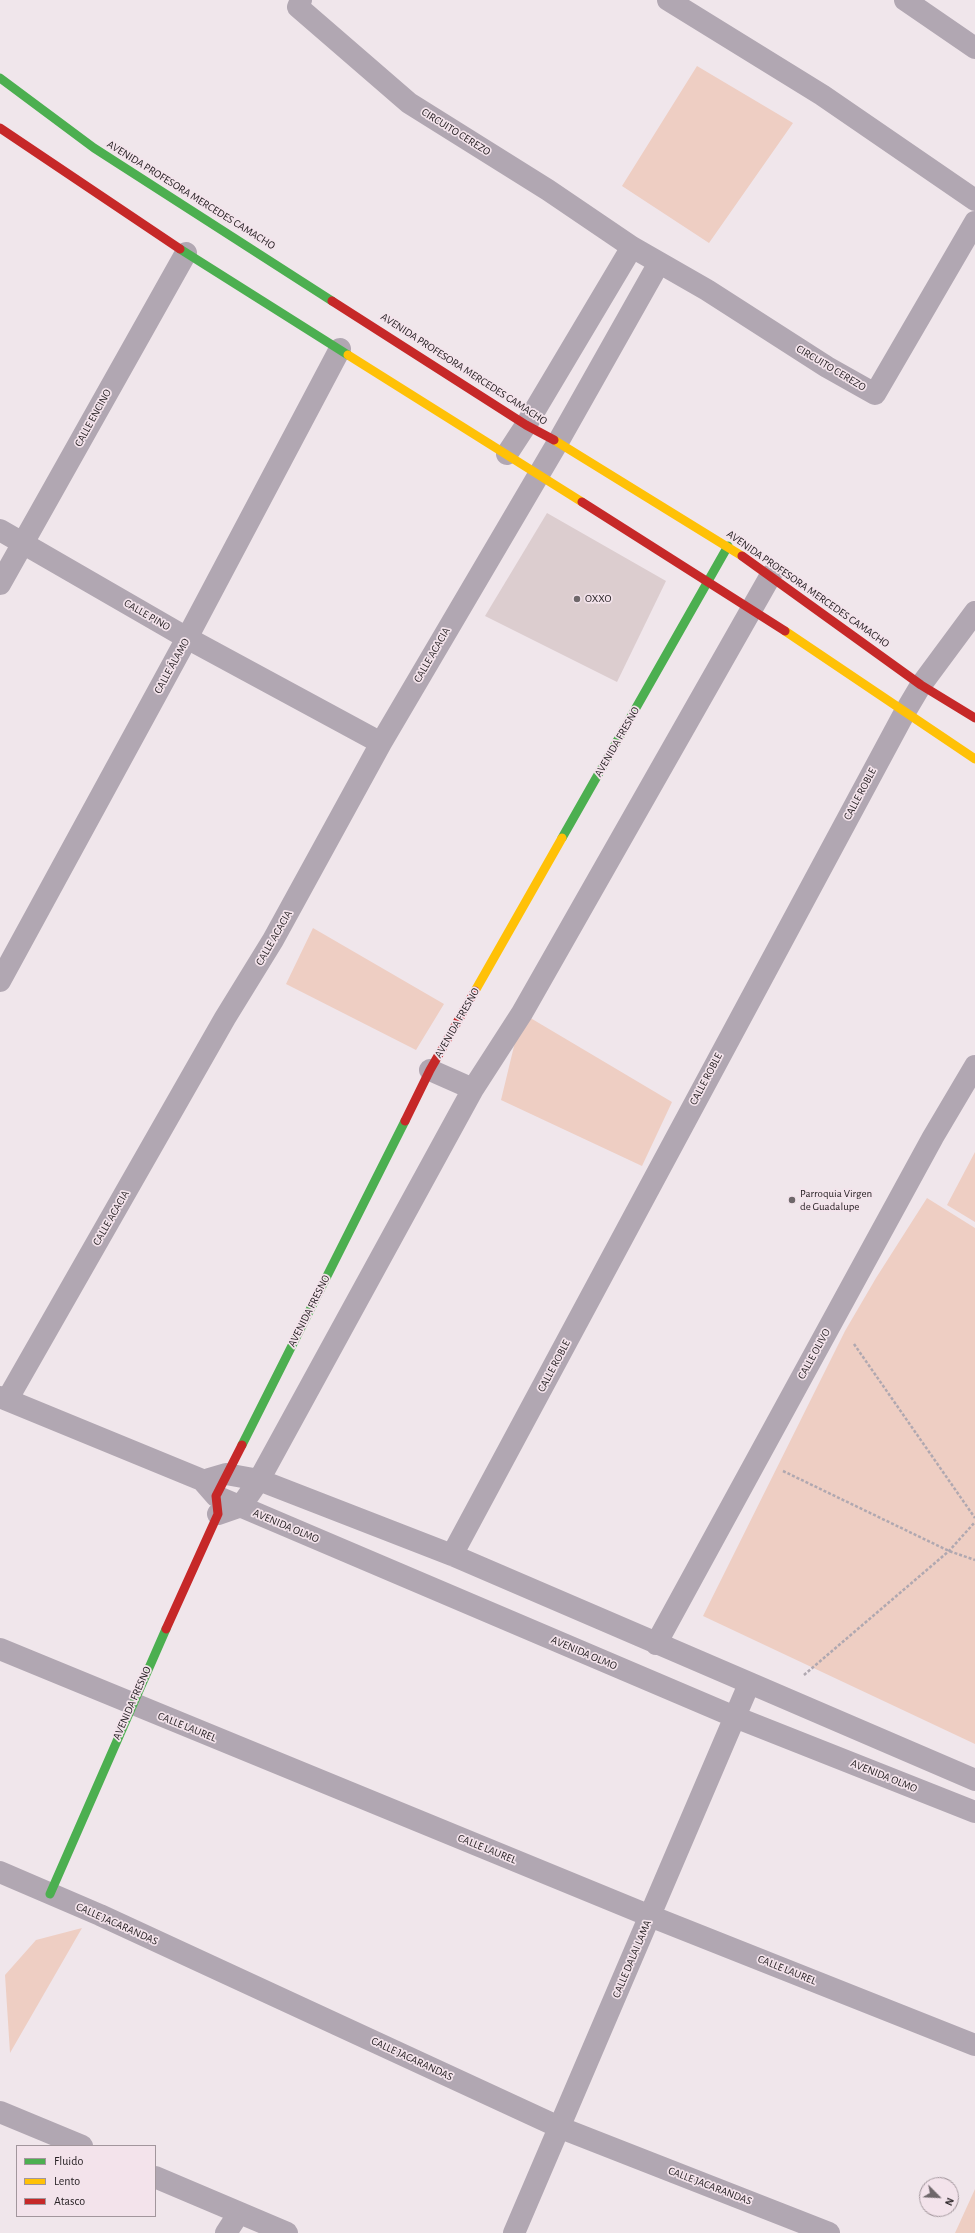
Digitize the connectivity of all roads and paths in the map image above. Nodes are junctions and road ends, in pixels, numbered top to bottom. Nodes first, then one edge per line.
1 (301, 0) edge
2 (668, 0) edge
3 (904, 0) edge
4 (975, 48) edge
5 (0, 78) edge
6 (0, 128) edge
7 (975, 200) edge
8 (975, 222) edge
9 (632, 247) junction
10 (186, 253) junction
11 (658, 263) junction
12 (340, 349) junction
13 (526, 426) junction
14 (558, 442) junction
15 (507, 454) junction
16 (538, 474) junction
17 (0, 530) edge
18 (23, 543) junction
19 (728, 546) junction
20 (770, 575) junction
21 (708, 582) junction
22 (0, 584) edge
23 (752, 609) junction
24 (975, 612) edge
25 (187, 638) junction
26 (921, 685) junction
27 (905, 712) junction
28 (975, 718) edge
29 (381, 743) junction
30 (975, 759) edge
31 (0, 981) edge
32 (975, 1066) edge
33 (430, 1070) junction
34 (473, 1089) junction
35 (850, 1338) dead end
36 (4, 1398) edge
37 (778, 1468) dead end
38 (226, 1474) junction
39 (202, 1480) junction
40 (259, 1480) junction
41 (217, 1505) junction
42 (241, 1506) junction
43 (975, 1518) edge
44 (975, 1522) edge
45 (949, 1551) junction
46 (452, 1556) junction
47 (975, 1560) edge
48 (656, 1644) junction
49 (0, 1649) edge
50 (749, 1684) junction
51 (778, 1697) junction
52 (132, 1704) junction
53 (735, 1717) junction
54 (975, 1780) edge
55 (975, 1812) edge
56 (0, 1872) edge
57 (50, 1894) junction
58 (650, 1916) junction
59 (975, 2045) edge
60 (0, 2112) edge
61 (561, 2128) junction
62 (80, 2145) edge
63 (156, 2177) edge
64 (239, 2212) junction
65 (226, 2233) edge
66 (287, 2233) edge
67 (514, 2233) edge
68 (829, 2233) edge

1 - 9 street, CIRCUITO CEREZO
2 - 7 street
3 - 4 street
5 - 13 street, AVENIDA PROFESORA MERCEDES CAMACHO
6 - 10 street
8 - 11 street, CIRCUITO CEREZO
9 - 11 street, CIRCUITO CEREZO
9 - 13 street
10 - 12 street
10 - 18 street, CALLE ENCINO
11 - 14 street
12 - 15 street
12 - 25 street, CALLE ÁLAMO
13 - 14 street, AVENIDA PROFESORA MERCEDES CAMACHO
13 - 15 street
14 - 16 street
14 - 19 street, AVENIDA PROFESORA MERCEDES CAMACHO
15 - 16 street
16 - 21 street
16 - 29 street, CALLE ACACIA
17 - 18 street, CALLE PINO
18 - 22 street, CALLE ENCINO
18 - 25 street, CALLE PINO
19 - 20 street, AVENIDA PROFESORA MERCEDES CAMACHO
19 - 21 street, AVENIDA FRESNO
20 - 23 street
20 - 26 street, AVENIDA PROFESORA MERCEDES CAMACHO
21 - 23 street
21 - 33 street, AVENIDA FRESNO
23 - 27 street
23 - 34 street
24 - 26 street, CALLE ROBLE
25 - 29 street, CALLE PINO
25 - 31 street, CALLE ÁLAMO
26 - 27 street, CALLE ROBLE
26 - 28 street, AVENIDA PROFESORA MERCEDES CAMACHO
27 - 30 street
27 - 46 street, CALLE ROBLE
29 - 36 street, CALLE ACACIA
32 - 48 street, CALLE OLIVO
33 - 34 street
33 - 38 street, AVENIDA FRESNO
34 - 40 street
35 - 43 path
36 - 39 street, AVENIDA OLMO
37 - 45 path
38 - 39 street
38 - 40 street
38 - 41 street, AVENIDA FRESNO
39 - 41 street, AVENIDA OLMO
40 - 42 street
40 - 46 street
41 - 42 street, AVENIDA OLMO
41 - 52 street, AVENIDA FRESNO
42 - 53 street, AVENIDA OLMO
44 - 45 path
45 - 47 path
45 - 51 path
46 - 48 street
48 - 50 street
49 - 52 street, CALLE LAUREL
50 - 51 street
50 - 53 street, CALLE DALAI LAMA
51 - 54 street
52 - 57 street, AVENIDA FRESNO
52 - 58 street, CALLE LAUREL
53 - 55 street, AVENIDA OLMO
53 - 58 street, CALLE DALAI LAMA
56 - 57 street, CALLE JACARANDAS
57 - 61 street, CALLE JACARANDAS
58 - 59 street, CALLE LAUREL
58 - 61 street, CALLE DALAI LAMA
60 - 62 street
61 - 67 street, CALLE DALAI LAMA
61 - 68 street, CALLE JACARANDAS
63 - 64 street
64 - 65 street
64 - 66 street

